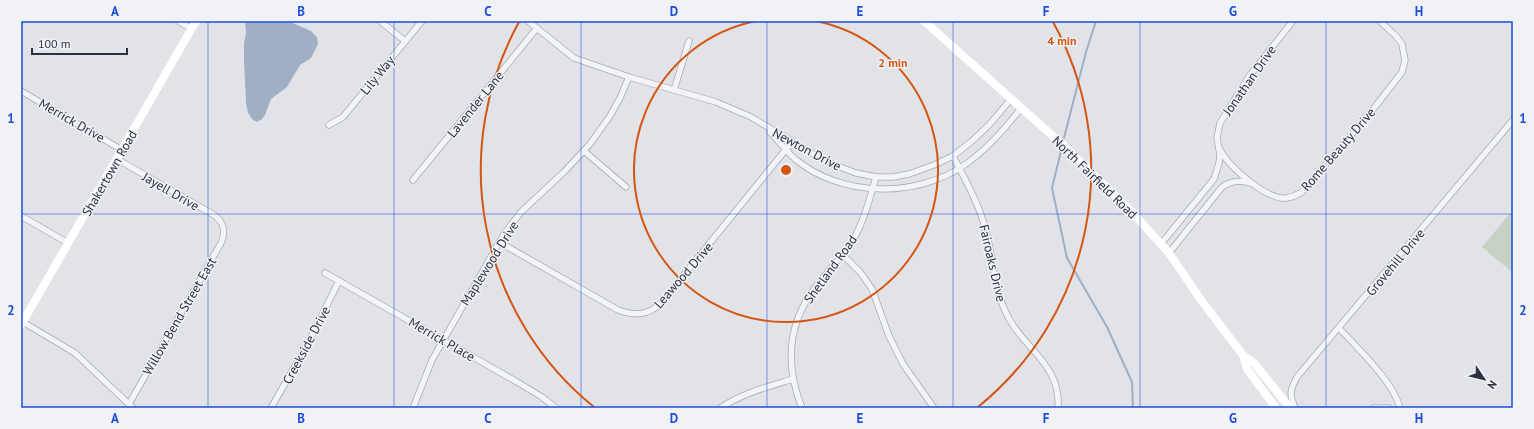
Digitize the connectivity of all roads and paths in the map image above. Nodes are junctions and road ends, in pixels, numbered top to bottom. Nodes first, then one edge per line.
1 (178, 21) edge
2 (196, 21) edge
3 (380, 21) edge
4 (422, 21) edge
5 (528, 21) edge
6 (924, 21) edge
7 (1293, 21) edge
8 (1380, 21) edge
9 (537, 28) junction
10 (192, 29) junction
11 (405, 41) junction
12 (689, 41) dead end
13 (629, 77) junction
14 (674, 90) junction
15 (21, 91) edge
16 (1011, 99) junction
17 (1021, 108) junction
18 (1513, 120) edge
19 (329, 125) dead end
20 (766, 127) junction
21 (792, 142) junction
22 (1219, 148) junction
23 (122, 150) junction
24 (787, 150) junction
25 (584, 151) junction
26 (953, 156) junction
27 (117, 159) junction
28 (959, 168) junction
29 (876, 177) junction
30 (413, 180) dead end
31 (1255, 184) junction
32 (626, 187) dead end
33 (872, 189) junction
34 (21, 216) edge
35 (223, 226) joint
36 (499, 242) junction
37 (68, 243) junction
38 (1161, 244) junction
39 (1169, 253) junction
40 (842, 254) junction
41 (325, 273) dead end
42 (339, 281) junction
43 (22, 324) edge
44 (1339, 328) junction
45 (443, 340) junction
46 (1243, 355) junction
47 (793, 379) junction
48 (131, 406) edge
49 (553, 407) edge
50 (271, 408) edge
51 (413, 408) edge
52 (720, 408) edge
53 (802, 408) edge
54 (934, 408) edge
55 (1058, 408) edge
56 (1276, 408) edge
57 (1290, 408) edge
58 (1295, 408) edge
59 (1373, 408) edge
60 (1389, 408) edge
61 (1400, 408) edge

1 - 10 street
2 - 10 main road, Shakertown Road
3 - 11 street
4 - 11 street, Lily Way
5 - 9 street, Newton Drive
6 - 16 main road, North Fairfield Road
7 - 22 street, Jonathan Drive
8 - 31 street, Rome Beauty Drive
9 - 13 street, Newton Drive
9 - 30 street, Lavender Lane
10 - 23 main road, Shakertown Road
11 - 19 street, Lily Way
12 - 14 street
13 - 14 street, Newton Drive
13 - 25 street, Maplewood Drive
14 - 20 street, Newton Drive
15 - 23 street, Merrick Drive
16 - 17 main road, North Fairfield Road
16 - 26 street, Newton Drive
17 - 28 street, Newton Drive
17 - 38 main road, North Fairfield Road
18 - 44 street, Grovehill Drive
20 - 21 street, Newton Drive
20 - 24 street, Newton Drive
21 - 24 street, Leawood Drive
21 - 29 street, Newton Drive
22 - 31 street, Rome Beauty Drive
22 - 38 street, Jonathan Drive
23 - 27 main road, Shakertown Road
24 - 33 street, Newton Drive
24 - 36 street, Leawood Drive
25 - 32 street
25 - 36 street, Maplewood Drive
26 - 28 street, Fairoaks Drive
26 - 29 street, Newton Drive
27 - 35 street, Jayell Drive
27 - 37 main road, Shakertown Road
28 - 33 street, Newton Drive
28 - 55 street, Fairoaks Drive
29 - 33 street, Shetland Road
31 - 39 street
33 - 40 street, Shetland Road
34 - 37 street
35 - 48 street, Willow Bend Street East
36 - 45 street, Maplewood Drive
37 - 43 main road, Shakertown Road
38 - 39 main road, North Fairfield Road
39 - 46 main road, North Fairfield Road
40 - 47 street, Shetland Road
40 - 54 street
41 - 42 street, Merrick Place
42 - 45 street, Merrick Place
42 - 50 street, Creekside Drive
43 - 48 street
44 - 58 street, Grovehill Drive
44 - 61 street
45 - 49 street, Merrick Place
45 - 51 street, Maplewood Drive
46 - 56 main road, North Fairfield Road
46 - 57 main road, North Fairfield Road
47 - 52 street
47 - 53 street, Shetland Road
59 - 60 street

